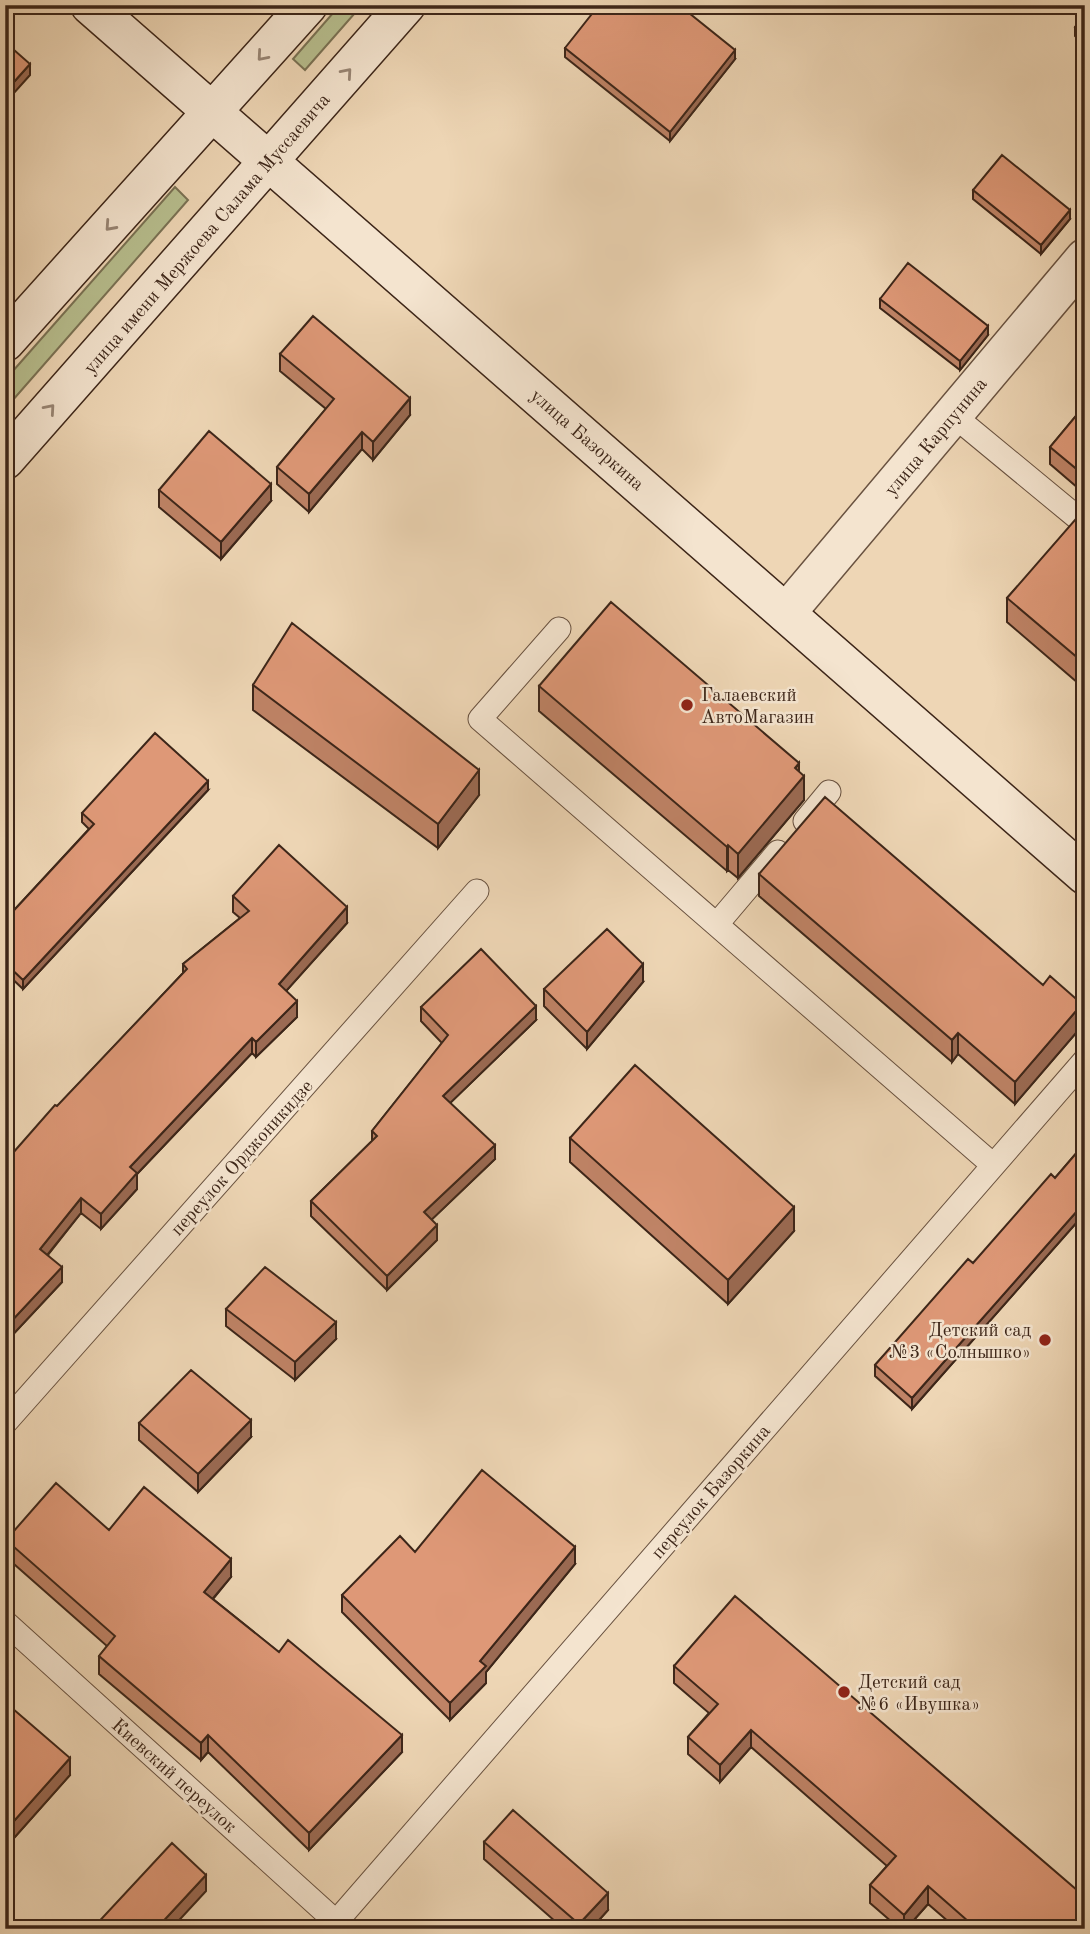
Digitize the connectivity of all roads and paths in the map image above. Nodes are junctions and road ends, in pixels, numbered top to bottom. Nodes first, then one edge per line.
1 (90, 5) edge
2 (307, 5) edge
3 (406, 5) edge
4 (213, 112) junction
5 (269, 161) junction
6 (1085, 258) edge
7 (5, 342) edge
8 (953, 415) junction
9 (5, 460) edge
10 (1085, 524) edge
11 (786, 613) junction
12 (559, 629) dead end
13 (829, 792) dead end
14 (1085, 874) edge
15 (477, 891) dead end
16 (717, 924) junction
17 (1085, 1060) edge
18 (993, 1165) junction
19 (5, 1423) edge
20 (5, 1622) edge
21 (340, 1925) edge

1 - 4 street, улица Базоркина
2 -> 4 street
5 -> 3 street, улица имени Мержоева Салама Муссаевича
4 - 5 street, улица Базоркина
4 -> 7 street
9 -> 5 street, улица имени Мержоева Салама Муссаевича
5 - 11 street, улица Базоркина
6 - 8 street, улица Карпунина
8 - 10 lane
8 - 11 street, улица Карпунина
11 - 14 street, улица Базоркина
12 - 16 lane
13 - 16 lane
15 - 19 lane, переулок Орджоникидзе
16 - 18 lane
17 - 18 lane, переулок Базоркина
18 - 21 lane, переулок Базоркина
20 - 21 lane, Киевский переулок

